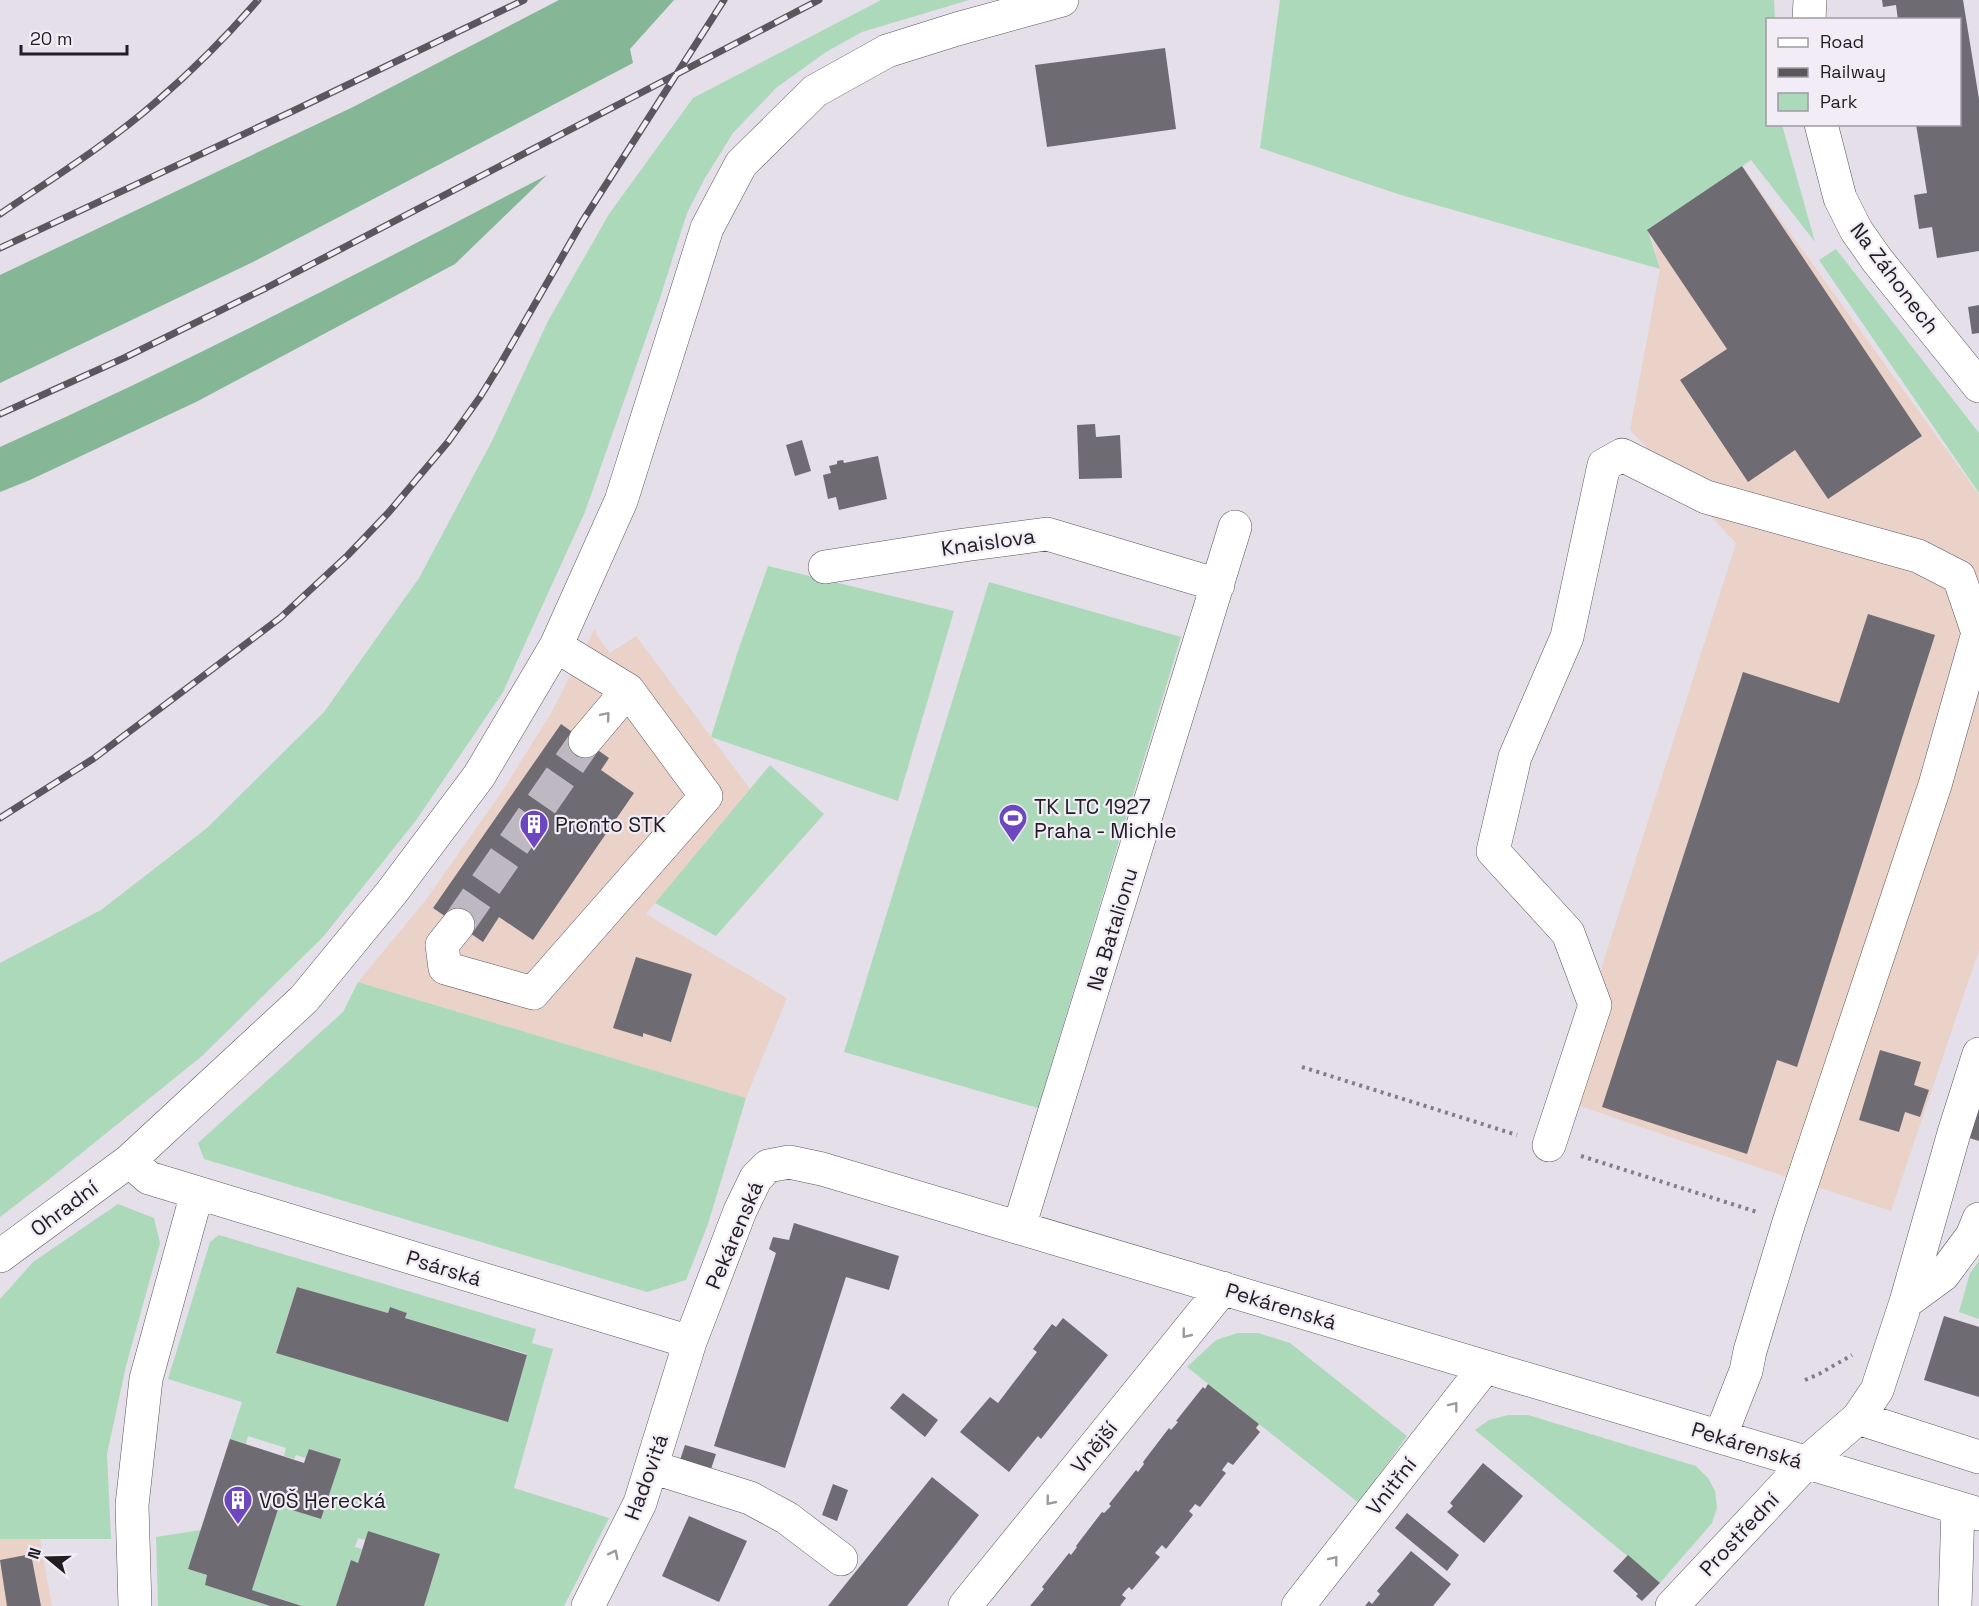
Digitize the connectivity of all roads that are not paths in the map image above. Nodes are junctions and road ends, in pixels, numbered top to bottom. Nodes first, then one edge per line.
1 (1062, 0) edge
2 (1810, 0) edge
3 (1809, 18) edge
4 (1821, 126) edge
5 (1979, 386) edge
6 (1235, 527) dead end
7 (825, 567) dead end
8 (1218, 585) junction
9 (556, 646) junction
10 (628, 690) junction
11 (585, 741) tunnel mouth
12 (458, 925) tunnel mouth
13 (1979, 1054) edge
14 (1549, 1145) dead end
15 (129, 1161) junction
16 (197, 1193) junction
17 (1979, 1219) edge
18 (1019, 1227) junction
19 (0, 1256) edge
20 (1223, 1288) junction
21 (1906, 1302) junction
22 (690, 1342) junction
23 (1485, 1366) junction
24 (1858, 1418) junction
25 (1720, 1437) junction
26 (1979, 1457) edge
27 (1806, 1463) junction
28 (652, 1467) junction
29 (1969, 1511) edge
30 (841, 1558) dead end
31 (135, 1606) edge
32 (588, 1606) edge
33 (965, 1606) edge
34 (1298, 1606) edge
35 (1672, 1606) edge
36 (1956, 1606) edge

1 - 9 street, Ohradní
2 - 3 street
4 - 5 street, Na Záhonech
6 - 8 street, Na Batalionu
7 - 8 street, Knaislova
8 - 18 street, Na Batalionu
9 - 10 street
9 - 15 street, Ohradní
11 -> 10 street
10 - 12 street
13 - 21 street, Prostřední
14 - 25 street
15 - 16 street, Psárská
15 - 19 street, Ohradní
16 - 22 street, Psárská
16 - 31 street
17 - 21 street
18 - 20 street, Pekárenská
18 - 22 street, Pekárenská
20 - 23 street, Pekárenská
20 -> 33 street, Vnější
21 - 24 street, Prostřední
22 - 28 street, Hadovitá
23 - 25 street, Pekárenská
34 -> 23 street, Vnitřní
24 - 26 street
24 - 27 street, Prostřední
25 - 27 street, Pekárenská
27 - 29 street, Pekárenská
27 - 35 street, Prostřední
28 - 30 street
32 -> 28 street, Hadovitá
29 - 36 street

